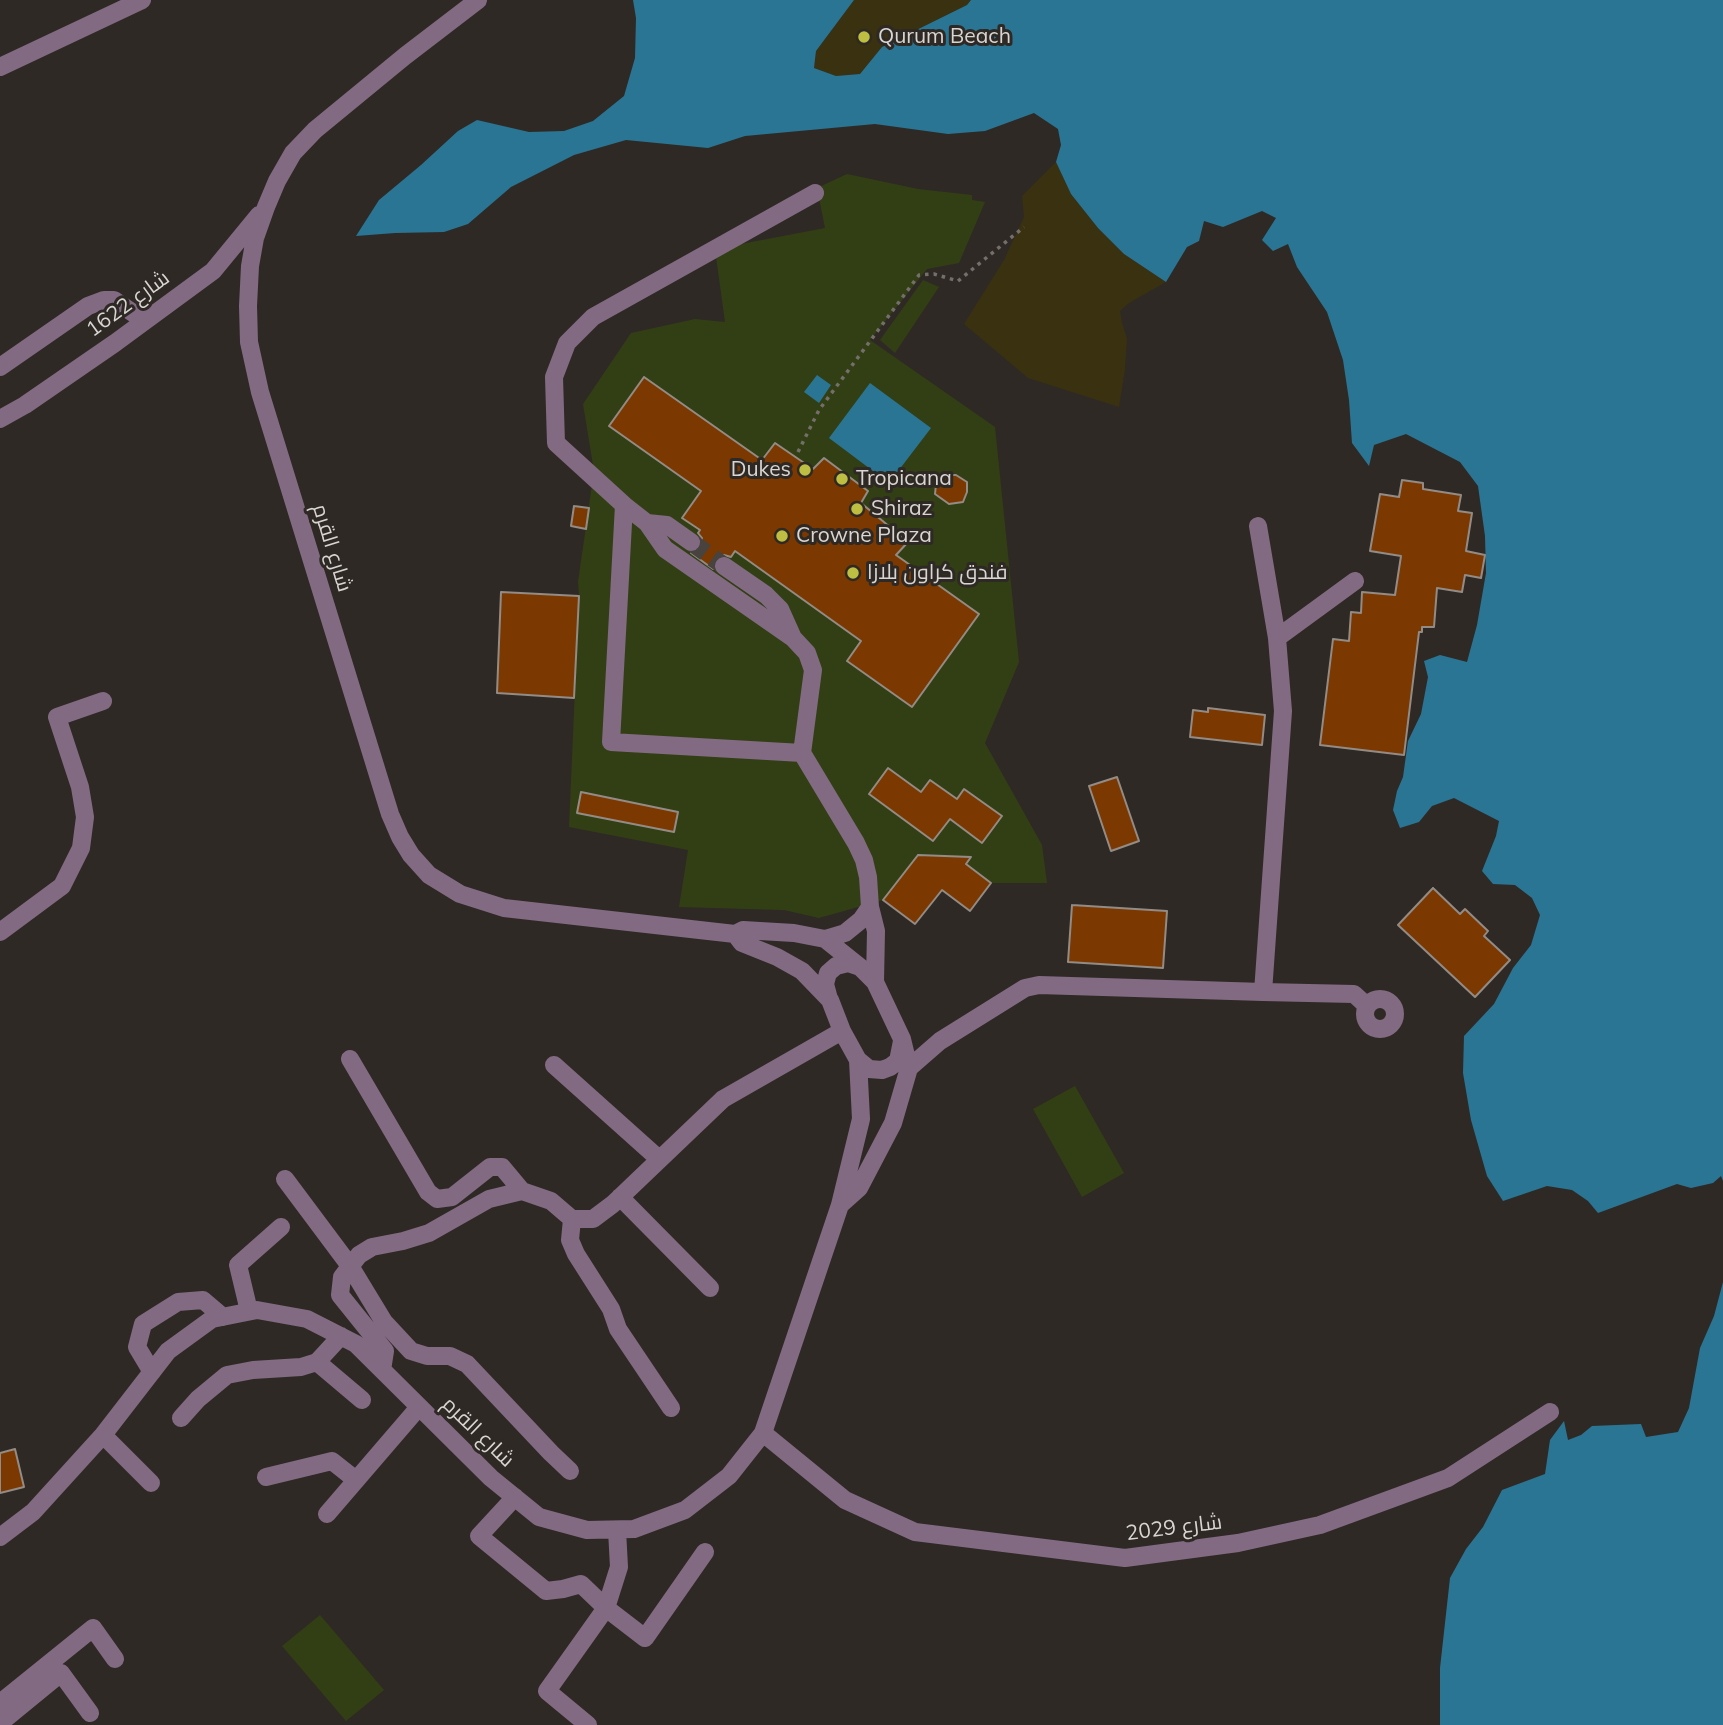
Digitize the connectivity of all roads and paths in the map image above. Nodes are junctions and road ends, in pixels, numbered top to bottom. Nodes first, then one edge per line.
1 (142, 0) edge
2 (478, 0) edge
3 (0, 66) edge
4 (815, 193) dead end
5 (265, 207) junction
6 (1024, 227) dead end
7 (145, 321) junction
8 (0, 366) edge
9 (0, 419) edge
10 (798, 452) dead end
11 (624, 505) junction
12 (647, 523) junction
13 (1258, 526) dead end
14 (691, 542) tunnel mouth
15 (724, 566) tunnel mouth
16 (1355, 581) dead end
17 (793, 638) junction
18 (1277, 638) junction
19 (103, 701) dead end
20 (802, 753) junction
21 (870, 907) junction
22 (0, 932) edge
23 (735, 934) junction
24 (825, 939) junction
25 (860, 967) junction
26 (875, 982) junction
27 (1263, 992) junction
28 (830, 1000) junction
29 (1367, 1006) dead end
30 (842, 1031) junction
31 (902, 1039) junction
32 (350, 1059) dead end
33 (858, 1060) junction
34 (554, 1065) dead end
35 (909, 1068) junction
36 (659, 1159) junction
37 (285, 1179) dead end
38 (522, 1191) junction
39 (620, 1197) junction
40 (840, 1205) junction
41 (572, 1219) junction
42 (281, 1227) dead end
43 (350, 1266) junction
44 (710, 1288) dead end
45 (249, 1311) junction
46 (223, 1317) junction
47 (341, 1336) junction
48 (317, 1362) junction
49 (382, 1370) junction
50 (152, 1372) junction
51 (362, 1400) dead end
52 (419, 1407) junction
53 (671, 1408) dead end
54 (1550, 1412) dead end
55 (181, 1418) dead end
56 (763, 1433) junction
57 (103, 1435) junction
58 (570, 1471) dead end
59 (266, 1477) dead end
60 (356, 1480) junction
61 (151, 1483) dead end
62 (515, 1497) junction
63 (327, 1514) dead end
64 (617, 1530) junction
65 (0, 1536) edge
66 (705, 1552) dead end
67 (606, 1608) junction
68 (115, 1659) dead end
69 (0, 1703) edge
70 (90, 1713) dead end
71 (0, 1723) edge
72 (588, 1725) edge

1 - 3 street
2 - 5 street, شارع القرم
4 - 11 street
5 - 7 street, 1622 شارع
5 - 23 street, شارع القرم
6 - 10 path
7 - 8 street
7 - 9 street, 1622 شارع
11 - 12 street
11 - 20 street
12 - 14 street
12 - 17 street
13 - 18 street
15 - 17 street
16 - 18 street
17 - 20 street
18 - 27 street
19 - 22 street
20 - 21 street
21 - 24 street
21 - 26 street
23 - 24 street, شارع القرم
23 - 28 street, شارع القرم
24 - 25 street, شارع القرم
25 - 26 street, شارع القرم
25 - 28 street
26 - 31 street, شارع القرم
27 - 29 street
27 - 35 street
28 - 30 street, شارع القرم
30 - 33 street, شارع القرم
30 - 36 street
31 - 33 street
31 - 35 street, شارع القرم
32 - 38 street
33 - 40 street, شارع القرم
34 - 36 street
35 - 40 street, شارع القرم
36 - 39 street
37 - 43 street
38 - 41 street
38 - 43 street
39 - 41 street
39 - 44 street
40 - 56 street, شارع القرم
41 - 53 street
42 - 45 street
43 - 49 street
43 - 58 street
45 - 46 street, شارع القرم
45 - 47 street, شارع القرم
46 - 50 street, شارع القرم
46 - 50 street
47 - 48 street
47 - 49 street, شارع القرم
48 - 51 street
48 - 55 street
49 - 52 street, شارع القرم
50 - 57 street, شارع القرم
52 - 60 street
52 - 62 street, شارع القرم
54 - 56 street, 2029 شارع
56 - 64 street, شارع القرم
57 - 61 street
57 - 65 street, شارع القرم
59 - 60 street
60 - 63 street
62 - 64 street, شارع القرم
62 - 67 street
64 - 67 street
66 - 67 street
67 - 72 street
68 - 69 street
70 - 71 street

